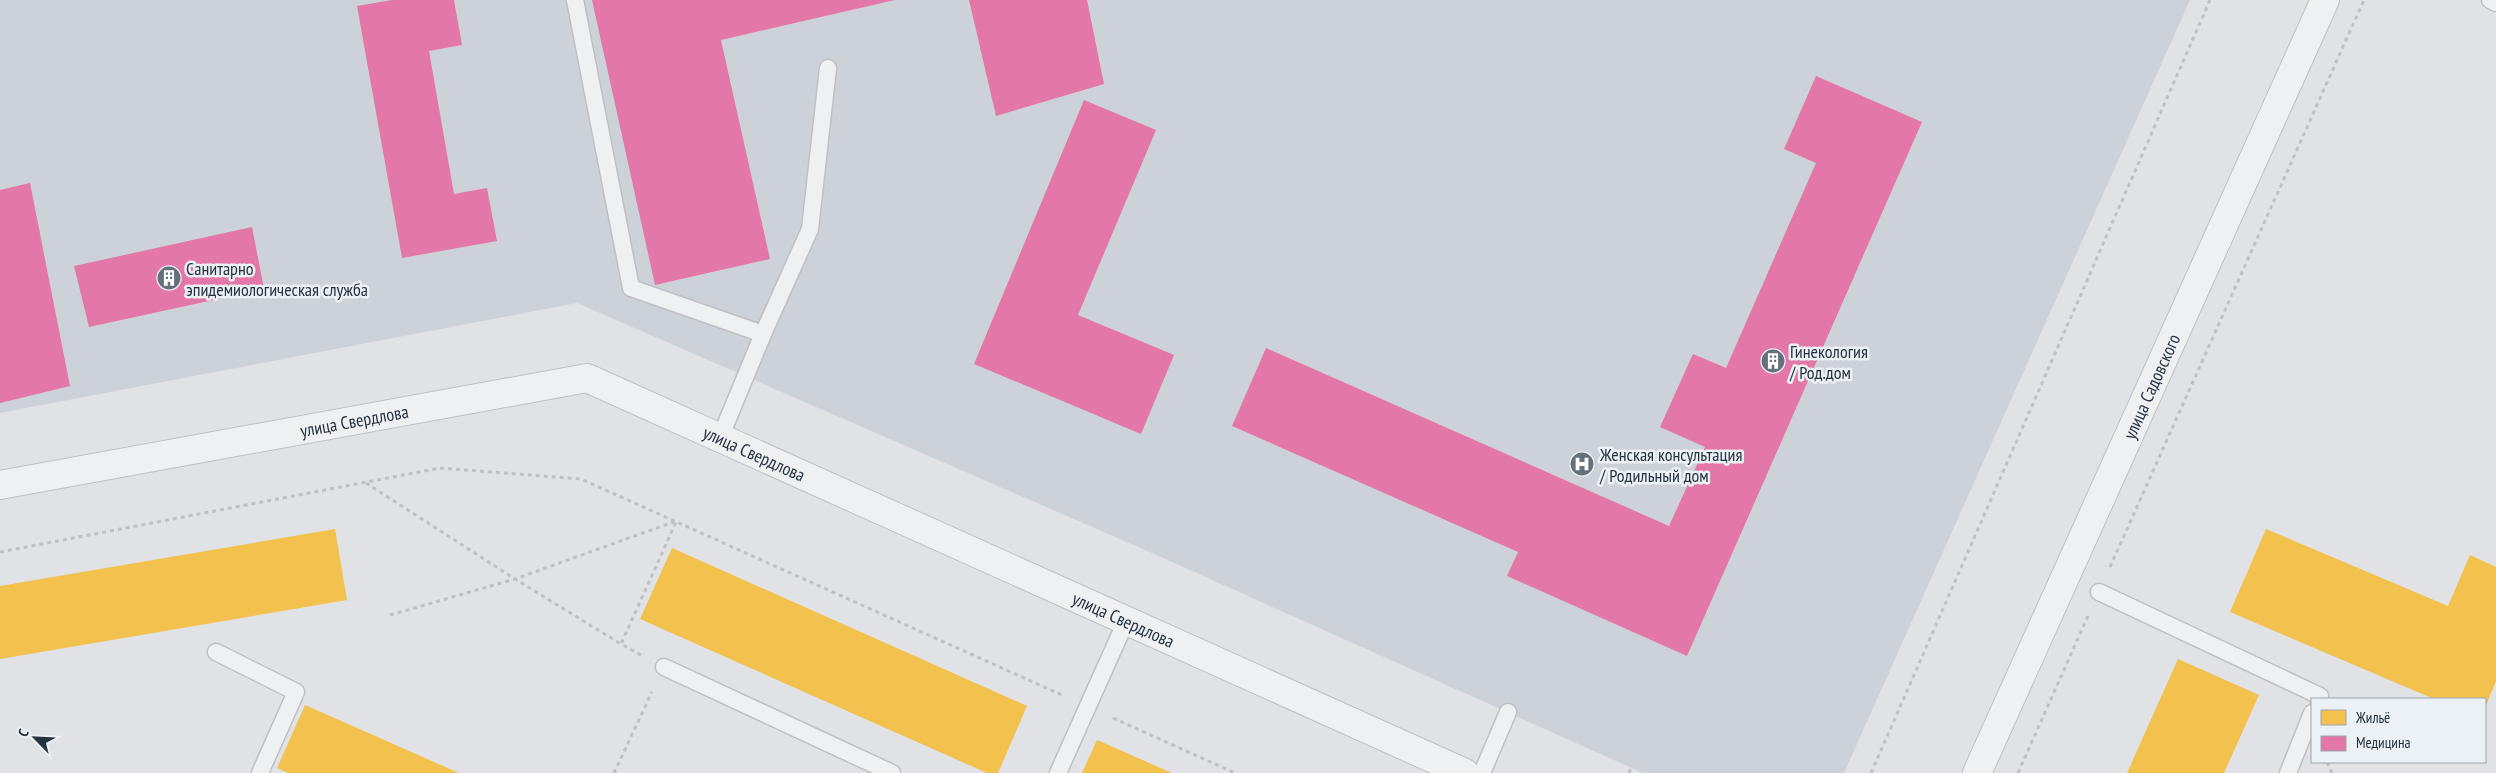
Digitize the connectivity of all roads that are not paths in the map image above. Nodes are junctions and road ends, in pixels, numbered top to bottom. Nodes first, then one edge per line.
1 (575, 0) edge
2 (2325, 0) edge
3 (2490, 0) edge
4 (2496, 3) edge
5 (828, 68) dead end
6 (763, 334) junction
7 (720, 438) junction
8 (0, 485) edge
9 (2099, 592) road end
10 (1126, 621) junction
11 (216, 652) dead end
12 (664, 667) dead end
13 (2319, 698) edge
14 (1508, 712) dead end
15 (2311, 716) edge
16 (260, 773) edge
17 (892, 773) edge
18 (1058, 773) edge
19 (1465, 773) edge
20 (1482, 773) edge
21 (1977, 773) edge
22 (2288, 773) edge

1 - 6 lane
2 - 21 street, улица Садовского
3 - 4 lane
5 - 6 lane
6 - 7 lane
7 - 8 street, улица Свердлова
7 - 10 street, улица Свердлова
9 - 13 lane
10 - 18 lane
10 - 19 street, улица Свердлова
11 - 16 lane
12 - 17 lane
14 - 20 lane
15 - 22 lane

